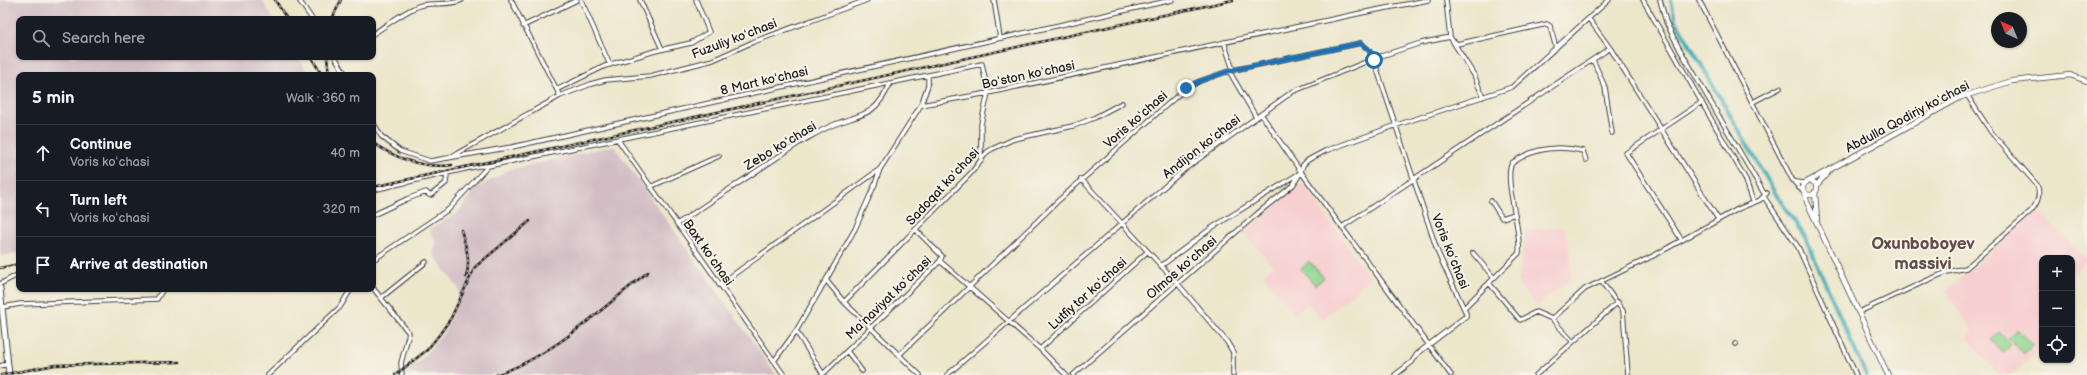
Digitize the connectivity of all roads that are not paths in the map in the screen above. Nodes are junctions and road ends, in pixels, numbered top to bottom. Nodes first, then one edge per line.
1 (300, 0) edge
2 (462, 0) edge
3 (511, 0) edge
4 (576, 0) edge
5 (581, 0) edge
6 (640, 0) edge
7 (696, 0) edge
8 (867, 0) edge
9 (994, 0) edge
10 (1172, 0) edge
11 (1428, 0) edge
12 (1446, 0) edge
13 (1608, 0) edge
14 (1643, 0) edge
15 (1660, 0) edge
16 (1699, 0) edge
17 (310, 16) edge
18 (1589, 19) junction
19 (523, 26) junction
20 (376, 32) edge
21 (1450, 37) junction
22 (1000, 38) junction
23 (1224, 42) junction
24 (1556, 48) junction
25 (1610, 48) junction
26 (662, 49) junction
27 (337, 60) edge
28 (1374, 60) junction
29 (1593, 60) junction
30 (610, 64) junction
31 (1231, 71) junction
32 (344, 72) edge
33 (928, 76) junction
34 (2087, 81) edge
35 (890, 84) junction
36 (1780, 88) dead end
37 (558, 89) junction
38 (988, 93) junction
39 (1967, 95) junction
40 (560, 96) junction
41 (1483, 97) junction
42 (1702, 102) junction
43 (1753, 102) junction
44 (1122, 103) dead end
45 (920, 105) junction
46 (1261, 114) junction
47 (1256, 117) junction
48 (1394, 126) junction
49 (376, 127) edge
50 (1661, 129) junction
51 (1612, 133) dead end
52 (618, 140) junction
53 (720, 156) dead end
54 (446, 159) junction
55 (981, 159) junction
56 (1586, 160) dead end
57 (488, 166) junction
58 (1831, 169) junction
59 (880, 170) junction
60 (1301, 172) junction
61 (447, 174) junction
62 (1081, 179) junction
63 (1413, 182) junction
64 (1794, 182) junction
65 (1807, 182) junction
66 (1816, 186) junction
67 (650, 187) junction
68 (376, 189) edge
69 (1804, 191) junction
70 (1815, 192) junction
71 (1765, 195) junction
72 (1491, 201) dead end
73 (1753, 201) junction
74 (376, 214) edge
75 (1515, 214) junction
76 (1718, 219) junction
77 (1817, 222) junction
78 (677, 224) junction
79 (1122, 224) junction
80 (1342, 227) junction
81 (916, 230) junction
82 (1682, 239) junction
83 (1147, 252) junction
84 (1473, 253) dead end
85 (376, 258) edge
86 (940, 261) junction
87 (426, 262) dead end
88 (1162, 266) junction
89 (16, 276) edge
90 (1494, 278) junction
91 (826, 280) junction
92 (1601, 281) junction
93 (1489, 283) junction
94 (0, 284) edge
95 (1178, 284) junction
96 (719, 285) junction
97 (970, 286) junction
98 (0, 288) edge
99 (161, 292) edge
100 (349, 292) edge
101 (376, 292) edge
102 (381, 298) junction
103 (844, 302) junction
104 (1618, 302) junction
105 (3, 307) junction
106 (1464, 308) junction
107 (1859, 312) junction
108 (1552, 319) junction
109 (1010, 321) junction
110 (871, 327) junction
111 (796, 331) junction
112 (1573, 342) junction
113 (1429, 345) junction
114 (1040, 349) junction
115 (848, 351) junction
116 (899, 355) junction
117 (774, 361) junction
118 (8, 364) junction
119 (0, 366) edge
120 (862, 371) dead end
121 (9, 375) edge
122 (268, 375) edge
123 (402, 375) edge
124 (784, 375) edge
125 (822, 375) edge
126 (920, 375) edge
127 (947, 375) edge
128 (1066, 375) edge
129 (1073, 375) edge
130 (1233, 375) edge
131 (1395, 375) edge
132 (1451, 375) edge
133 (1536, 375) edge
134 (1628, 375) edge
135 (1856, 375) edge
136 (1888, 375) edge

1 - 17 street
2 - 20 street
3 - 19 street
4 - 19 street
5 - 30 street
6 - 26 street
7 - 26 street, Fuzuliy koʻchasi
8 - 40 street, Fuzuliy koʻchasi
9 - 22 street
10 - 22 street, 8 Mart koʻchasi
11 - 23 street, Boʻston koʻchasi
12 - 21 street
13 - 18 street, Olmos koʻchasi
14 - 42 street
15 - 71 street
16 - 43 street
18 - 24 street, Olmos koʻchasi
18 - 25 street
19 - 37 street
21 - 24 street
21 - 28 street, Andijon koʻchasi
21 - 41 street
22 - 54 street, 8 Mart koʻchasi
23 - 31 street
23 - 38 street, Boʻston koʻchasi
24 - 41 street, Olmos koʻchasi
25 - 29 street
25 - 50 street
26 - 30 street, Fuzuliy koʻchasi
27 - 32 street
28 - 31 street, Voris koʻchasi
28 - 46 street, Andijon koʻchasi
28 - 48 street, Voris koʻchasi
29 - 51 street
29 - 63 street
30 - 37 street, Fuzuliy koʻchasi
31 - 47 street
31 - 62 street, Voris koʻchasi
33 - 35 street
33 - 38 street
33 - 45 street
34 - 39 street, Abdulla Qodiriy koʻchasi
35 - 52 street
35 - 78 street, Zebo koʻchasi
36 - 43 street
37 - 40 street
38 - 45 street, Boʻston koʻchasi
38 - 55 street
39 - 58 street, Abdulla Qodiriy koʻchasi
39 - 107 street
40 - 54 street, Fuzuliy koʻchasi
41 - 48 street, Olmos koʻchasi
42 - 50 street
42 - 73 street
43 - 64 street
44 - 55 street, Sadoqat koʻchasi
45 - 59 street
46 - 47 street, Andijon koʻchasi
46 - 60 street
47 - 79 street, Andijon koʻchasi
48 - 60 street, Olmos koʻchasi
48 - 63 street, Voris koʻchasi
49 - 54 street, 8 Mart koʻchasi
50 - 76 street
50 - 82 street
52 - 57 street
52 - 67 street, Baxt koʻchasi
53 - 67 street
55 - 81 street, Sadoqat koʻchasi
56 - 75 street
57 - 61 street
57 - 85 street
58 - 65 street, Abdulla Qodiriy koʻchasi
58 - 66 street, Abdulla Qodiriy koʻchasi
59 - 91 street
59 - 96 street
60 - 80 street
60 - 88 street
60 - 95 street, Olmos koʻchasi
61 - 68 street
61 - 74 street
62 - 79 street
62 - 97 street, Voris koʻchasi
63 - 80 street
63 - 106 street, Voris koʻchasi
64 - 65 street
64 - 69 street
65 - 66 street
65 - 69 street
66 - 70 street
67 - 78 street, Baxt koʻchasi
69 - 70 street
69 - 77 street
70 - 77 street
71 - 73 street
71 - 135 street
72 - 75 street
73 - 76 street
75 - 90 street
76 - 82 street
77 - 107 street
78 - 96 street, Baxt koʻchasi
79 - 83 street
79 - 109 street, Andijon koʻchasi
80 - 113 street
81 - 86 street
81 - 103 street, Sadoqat koʻchasi
82 - 92 street
83 - 88 street
83 - 114 street, Lutfiy tor koʻchasi
84 - 90 street
86 - 97 street, Maʻnaviyat koʻchasi
86 - 110 street, Maʻnaviyat koʻchasi
87 - 102 street
88 - 95 street
89 - 94 street
90 - 93 street
91 - 103 street
91 - 111 street
92 - 104 street
92 - 108 street
93 - 106 street
93 - 108 street
95 - 129 street, Olmos koʻchasi
95 - 130 street
96 - 117 street, Baxt koʻchasi
97 - 109 street, Maʻnaviyat koʻchasi
97 - 116 street, Voris koʻchasi
98 - 105 main road
99 - 105 street
100 - 122 street
101 - 102 street
102 - 123 street
103 - 110 street
104 - 112 street
104 - 134 street
105 - 118 main road
106 - 113 street
107 - 136 street
108 - 112 street
109 - 114 street, Maʻnaviyat koʻchasi
109 - 127 street, Andijon koʻchasi
110 - 115 street, Maʻnaviyat koʻchasi
110 - 116 street
111 - 117 street
111 - 125 street
112 - 133 street
113 - 131 street
113 - 132 street
114 - 128 street, Maʻnaviyat koʻchasi
115 - 120 street
115 - 125 street, Maʻnaviyat koʻchasi
116 - 126 street
117 - 124 street, Baxt koʻchasi
118 - 119 street
118 - 121 main road

